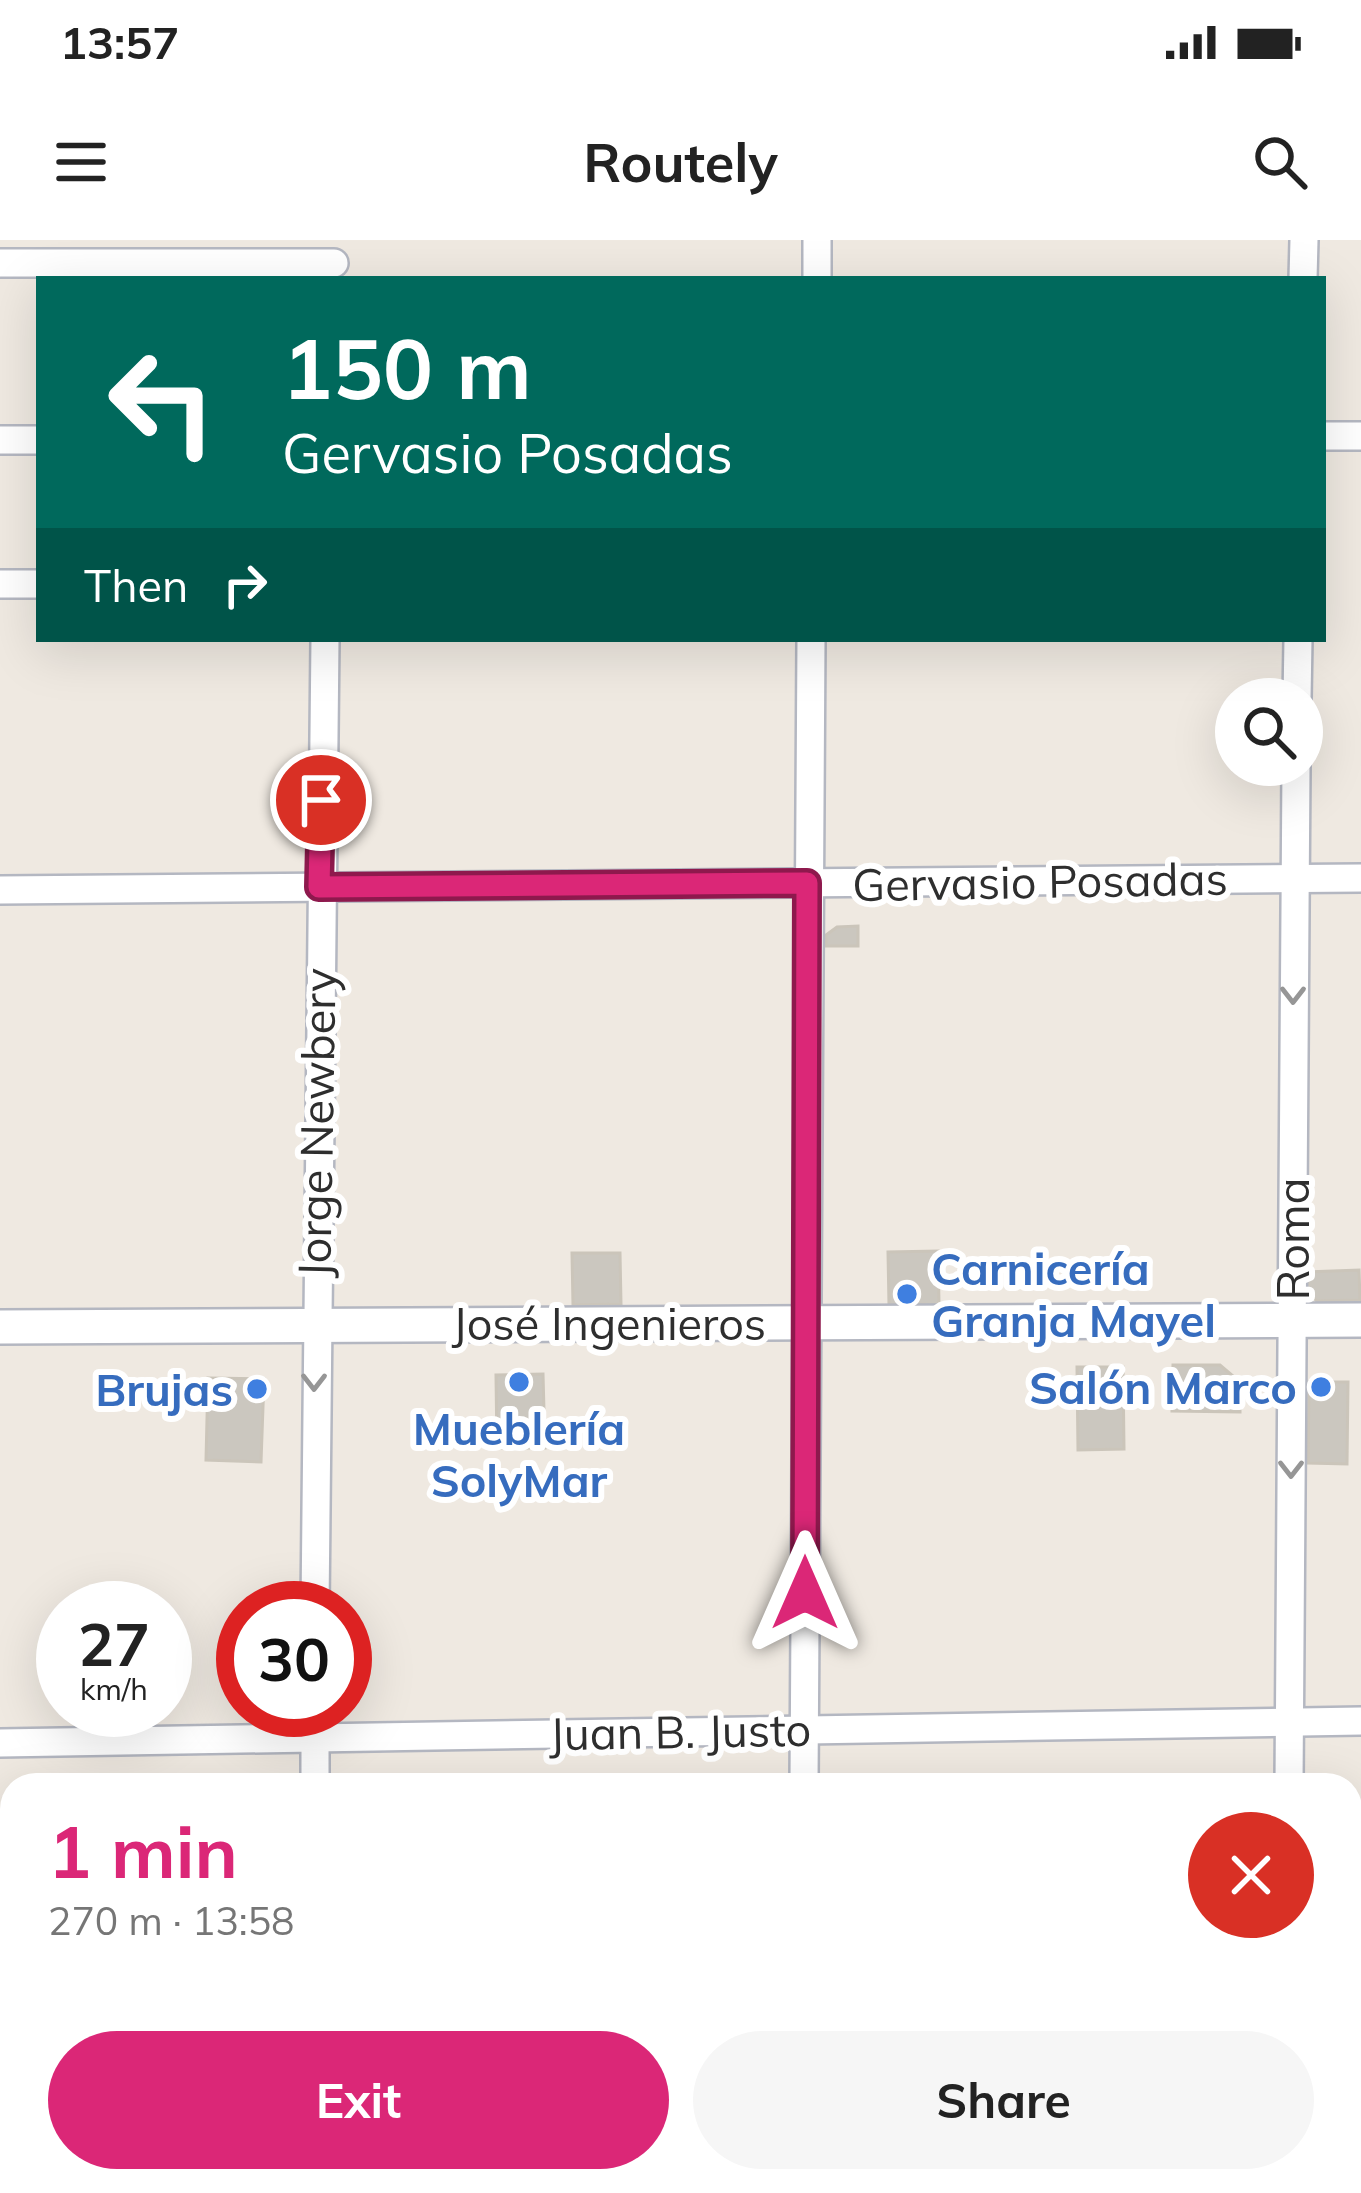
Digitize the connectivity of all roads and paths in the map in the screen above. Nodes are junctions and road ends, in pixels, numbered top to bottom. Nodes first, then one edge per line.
1 (817, 240) edge
2 (1304, 240) edge
3 (334, 261) edge
4 (0, 262) edge
5 (817, 276) edge
6 (1303, 276) edge
7 (1326, 436) edge
8 (1361, 436) edge
9 (0, 440) edge
10 (36, 440) edge
11 (0, 584) edge
12 (36, 584) edge
13 (325, 642) edge
14 (811, 642) edge
15 (1298, 642) edge
16 (1297, 678) edge
17 (1296, 786) edge
18 (1294, 878) junction
19 (1361, 878) edge
20 (807, 883) junction
21 (319, 887) junction
22 (0, 890) edge
23 (1361, 1320) edge
24 (806, 1321) junction
25 (1292, 1321) junction
26 (314, 1325) junction
27 (0, 1328) edge
28 (315, 1581) edge
29 (1361, 1721) edge
30 (1289, 1723) junction
31 (372, 1725) edge
32 (805, 1729) junction
33 (216, 1730) edge
34 (315, 1737) edge
35 (0, 1743) edge
36 (315, 1773) edge
37 (804, 1773) edge
38 (1289, 1773) edge

1 - 5 street
2 - 6 street
3 - 4 street
7 - 8 street
9 - 10 street
11 - 12 street
13 - 21 street, Jorge Newbery
14 - 20 street
15 - 16 street
17 - 18 street, Roma
18 - 19 street, Gervasio Posadas
18 - 20 street, Gervasio Posadas
18 -> 25 street, Roma
20 - 21 street, Gervasio Posadas
20 - 24 street
21 - 22 street, Gervasio Posadas
21 - 26 street, Jorge Newbery
23 - 25 street, José Ingenieros
24 - 25 street, José Ingenieros
24 - 26 street, José Ingenieros
24 - 32 street
25 -> 30 street, Roma
26 - 27 street, José Ingenieros
26 -> 28 street, Jorge Newbery
29 - 30 street, Juan B. Justo
30 - 32 street, Juan B. Justo
30 - 38 street, Roma
31 - 32 street, Juan B. Justo
32 - 37 street
33 - 35 street, Juan B. Justo
34 - 36 street

